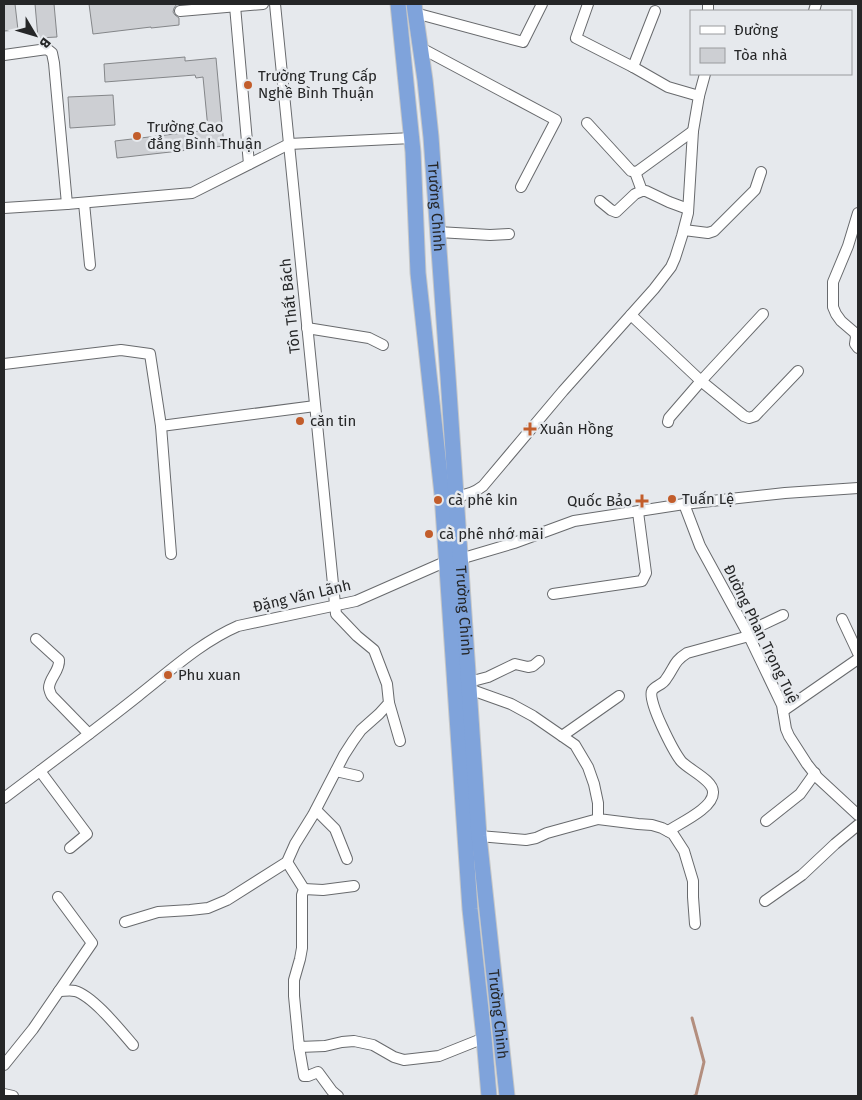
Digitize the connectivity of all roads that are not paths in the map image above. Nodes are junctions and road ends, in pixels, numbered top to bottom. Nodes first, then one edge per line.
1 (263, 4) edge
2 (275, 4) edge
3 (398, 4) edge
4 (542, 4) edge
5 (588, 4) edge
6 (235, 6) junction
7 (415, 8) edge
8 (180, 11) dead end
9 (655, 11) dead end
10 (420, 48) junction
11 (4, 54) edge
12 (634, 67) junction
13 (705, 75) edge
14 (699, 96) junction
15 (587, 123) dead end
16 (693, 131) junction
17 (412, 138) junction
18 (289, 144) junction
19 (249, 164) junction
20 (635, 172) junction
21 (761, 172) dead end
22 (521, 186) dead end
23 (642, 191) junction
24 (600, 201) dead end
25 (84, 203) junction
26 (67, 204) junction
27 (4, 208) edge
28 (688, 209) junction
29 (858, 213) edge
30 (684, 230) junction
31 (438, 232) junction
32 (510, 234) dead end
33 (90, 265) dead end
34 (763, 314) dead end
35 (631, 316) junction
36 (307, 328) junction
37 (383, 346) dead end
38 (858, 348) edge
39 (4, 364) edge
40 (798, 372) dead end
41 (701, 381) junction
42 (315, 406) junction
43 (668, 422) dead end
44 (161, 426) junction
45 (858, 488) edge
46 (449, 495) junction
47 (684, 504) junction
48 (638, 512) junction
49 (171, 554) dead end
50 (453, 560) junction
51 (552, 594) dead end
52 (335, 604) junction
53 (783, 615) dead end
54 (842, 618) dead end
55 (748, 634) junction
56 (36, 639) dead end
57 (858, 653) edge
58 (858, 659) edge
59 (539, 661) dead end
60 (469, 685) junction
61 (619, 696) dead end
62 (389, 703) junction
63 (783, 711) junction
64 (89, 734) junction
65 (562, 736) junction
66 (400, 741) dead end
67 (40, 770) junction
68 (336, 771) junction
69 (815, 773) junction
70 (358, 776) dead end
71 (4, 798) edge
72 (316, 810) junction
73 (858, 815) edge
74 (598, 819) junction
75 (766, 821) dead end
76 (858, 825) edge
77 (668, 831) junction
78 (479, 836) junction
79 (70, 848) dead end
80 (347, 859) dead end
81 (287, 862) junction
82 (354, 886) dead end
83 (304, 889) junction
84 (58, 897) dead end
85 (765, 901) dead end
86 (125, 922) dead end
87 (695, 924) dead end
88 (59, 991) junction
89 (484, 1038) junction
90 (133, 1045) dead end
91 (299, 1047) junction
92 (4, 1064) edge
93 (4, 1094) edge
94 (14, 1096) edge
95 (338, 1096) edge
96 (489, 1096) edge
97 (507, 1096) edge

1 - 6 street
2 - 18 street, Tôn Thất Bách
3 - 17 highway, Trường Chinh
4 - 7 street
5 - 12 street
6 - 8 street
6 - 19 street
7 - 10 highway, Trường Chinh
9 - 12 street
10 - 22 street
10 - 31 highway, Trường Chinh
11 - 26 street
12 - 14 street
13 - 14 street
14 - 16 street
15 - 20 street
16 - 20 street
16 - 28 street
17 - 18 street
17 - 46 highway, Trường Chinh
18 - 19 street
18 - 36 street, Tôn Thất Bách
19 - 25 street
20 - 23 street
21 - 30 street
23 - 24 street
23 - 28 street
25 - 26 street
25 - 33 street
26 - 27 street
28 - 30 street
29 - 38 street
30 - 35 street
31 - 32 street
31 - 46 highway, Trường Chinh
34 - 41 street
35 - 41 street
35 - 46 street
36 - 37 street
36 - 42 street, Tôn Thất Bách
39 - 44 street
40 - 41 street
41 - 43 street
42 - 44 street
42 - 52 street, Tôn Thất Bách
44 - 49 street
45 - 47 street, Đặng Văn Lãnh
46 - 50 highway, Trường Chinh
47 - 48 street, Đặng Văn Lãnh
47 - 55 street, Đường Phan Trọng Tuệ
48 - 50 street, Đặng Văn Lãnh
48 - 51 street
50 - 52 street, Đặng Văn Lãnh
50 - 60 highway, Trường Chinh
50 - 89 highway, Trường Chinh
52 - 62 street
52 - 64 street, Đặng Văn Lãnh
53 - 55 street
54 - 57 street
55 - 63 street, Đường Phan Trọng Tuệ
55 - 77 street
56 - 64 street
58 - 63 street
59 - 60 street
60 - 65 street
60 - 78 highway, Trường Chinh
61 - 65 street
62 - 66 street
62 - 68 street
63 - 69 street, Đường Phan Trọng Tuệ
64 - 67 street, Đặng Văn Lãnh
65 - 74 street
67 - 71 street, Đặng Văn Lãnh
67 - 79 street
68 - 70 street
68 - 72 street
69 - 73 street, Đường Phan Trọng Tuệ
69 - 75 street
72 - 80 street
72 - 81 street
74 - 77 street
74 - 78 street
76 - 85 street
77 - 87 street
78 - 97 highway, Trường Chinh
81 - 83 street
81 - 86 street
82 - 83 street
83 - 91 street
84 - 88 street
88 - 90 street
88 - 92 street
89 - 91 street
89 - 96 highway, Trường Chinh
91 - 95 street
93 - 94 street

